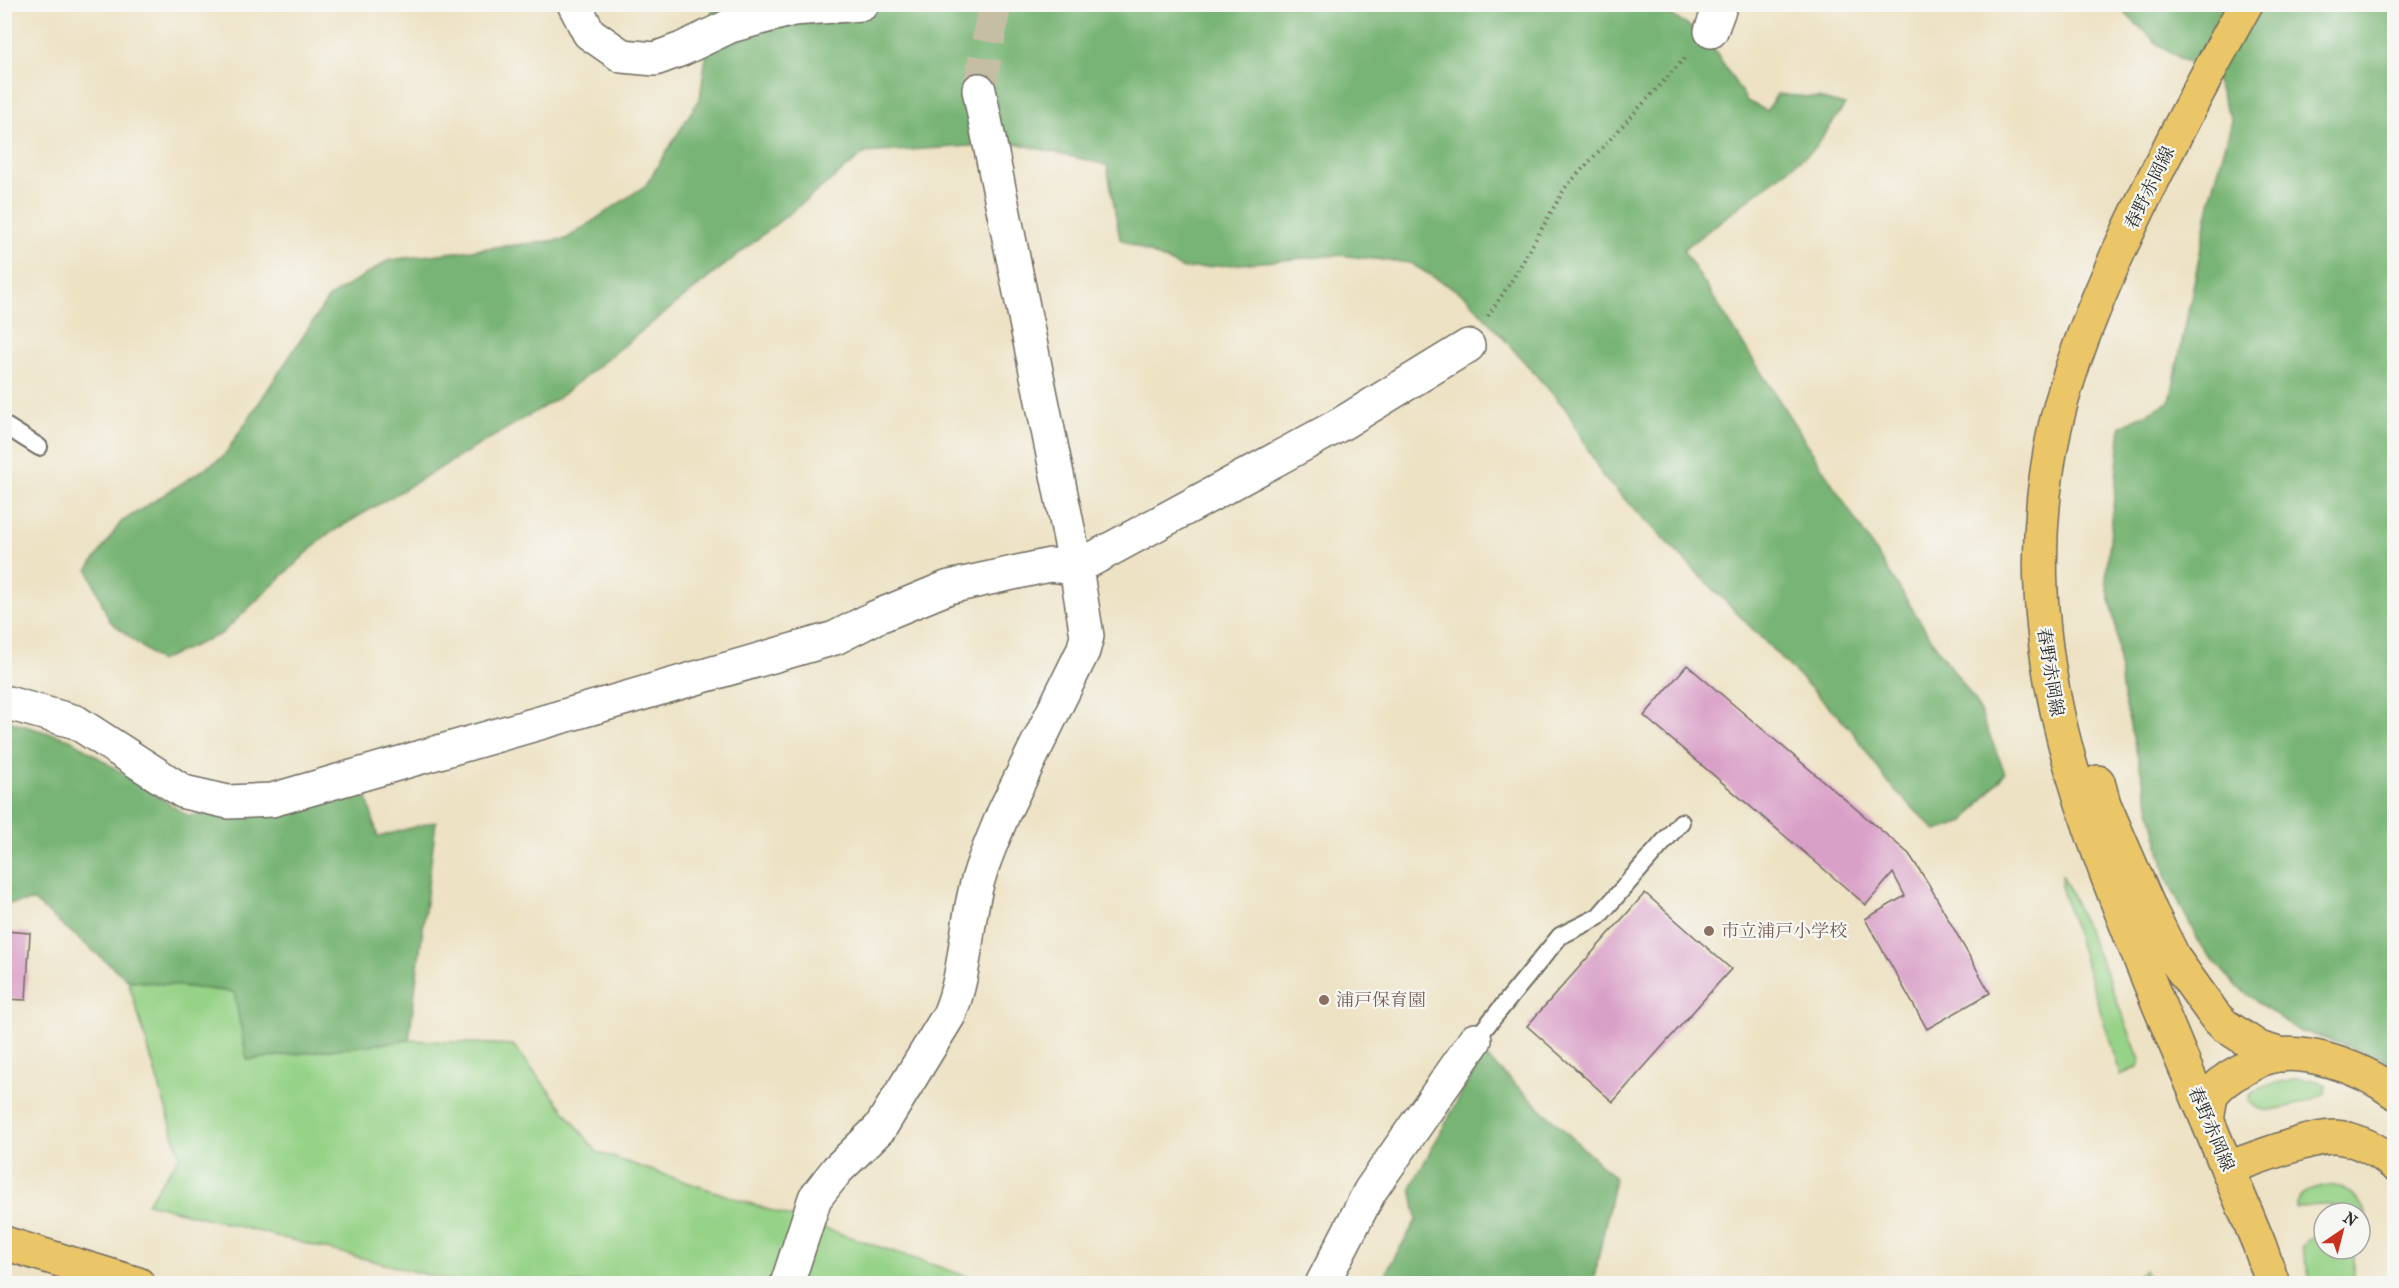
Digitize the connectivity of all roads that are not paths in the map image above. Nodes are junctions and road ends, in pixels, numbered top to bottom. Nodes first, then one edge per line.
1 (574, 4) edge
2 (862, 4) edge
3 (2246, 4) edge
4 (979, 90) tunnel mouth
5 (1468, 346) road end
6 (4, 425) edge
7 (39, 447) dead end
8 (1076, 568) junction
9 (2041, 610) junction
10 (4, 702) edge
11 (1681, 822) dead end
12 (1475, 1040) joint
13 (2282, 1055) junction
14 (2394, 1092) edge
15 (2207, 1120) junction
16 (2394, 1164) edge
17 (2227, 1168) junction
18 (4, 1243) edge
19 (138, 1284) edge
20 (787, 1284) edge
21 (1322, 1284) edge
22 (2274, 1284) edge

1 - 2 street
3 - 9 main road, 春野赤岡線
4 - 8 street
5 - 8 street
6 - 7 lane
8 - 10 street
8 - 20 street
9 - 13 main road
9 - 15 main road, 春野赤岡線
11 - 12 lane
12 - 21 street
13 - 14 main road
13 - 15 main road
15 - 17 main road, 春野赤岡線
16 - 17 main road
17 - 22 main road, 春野赤岡線
18 - 19 main road

